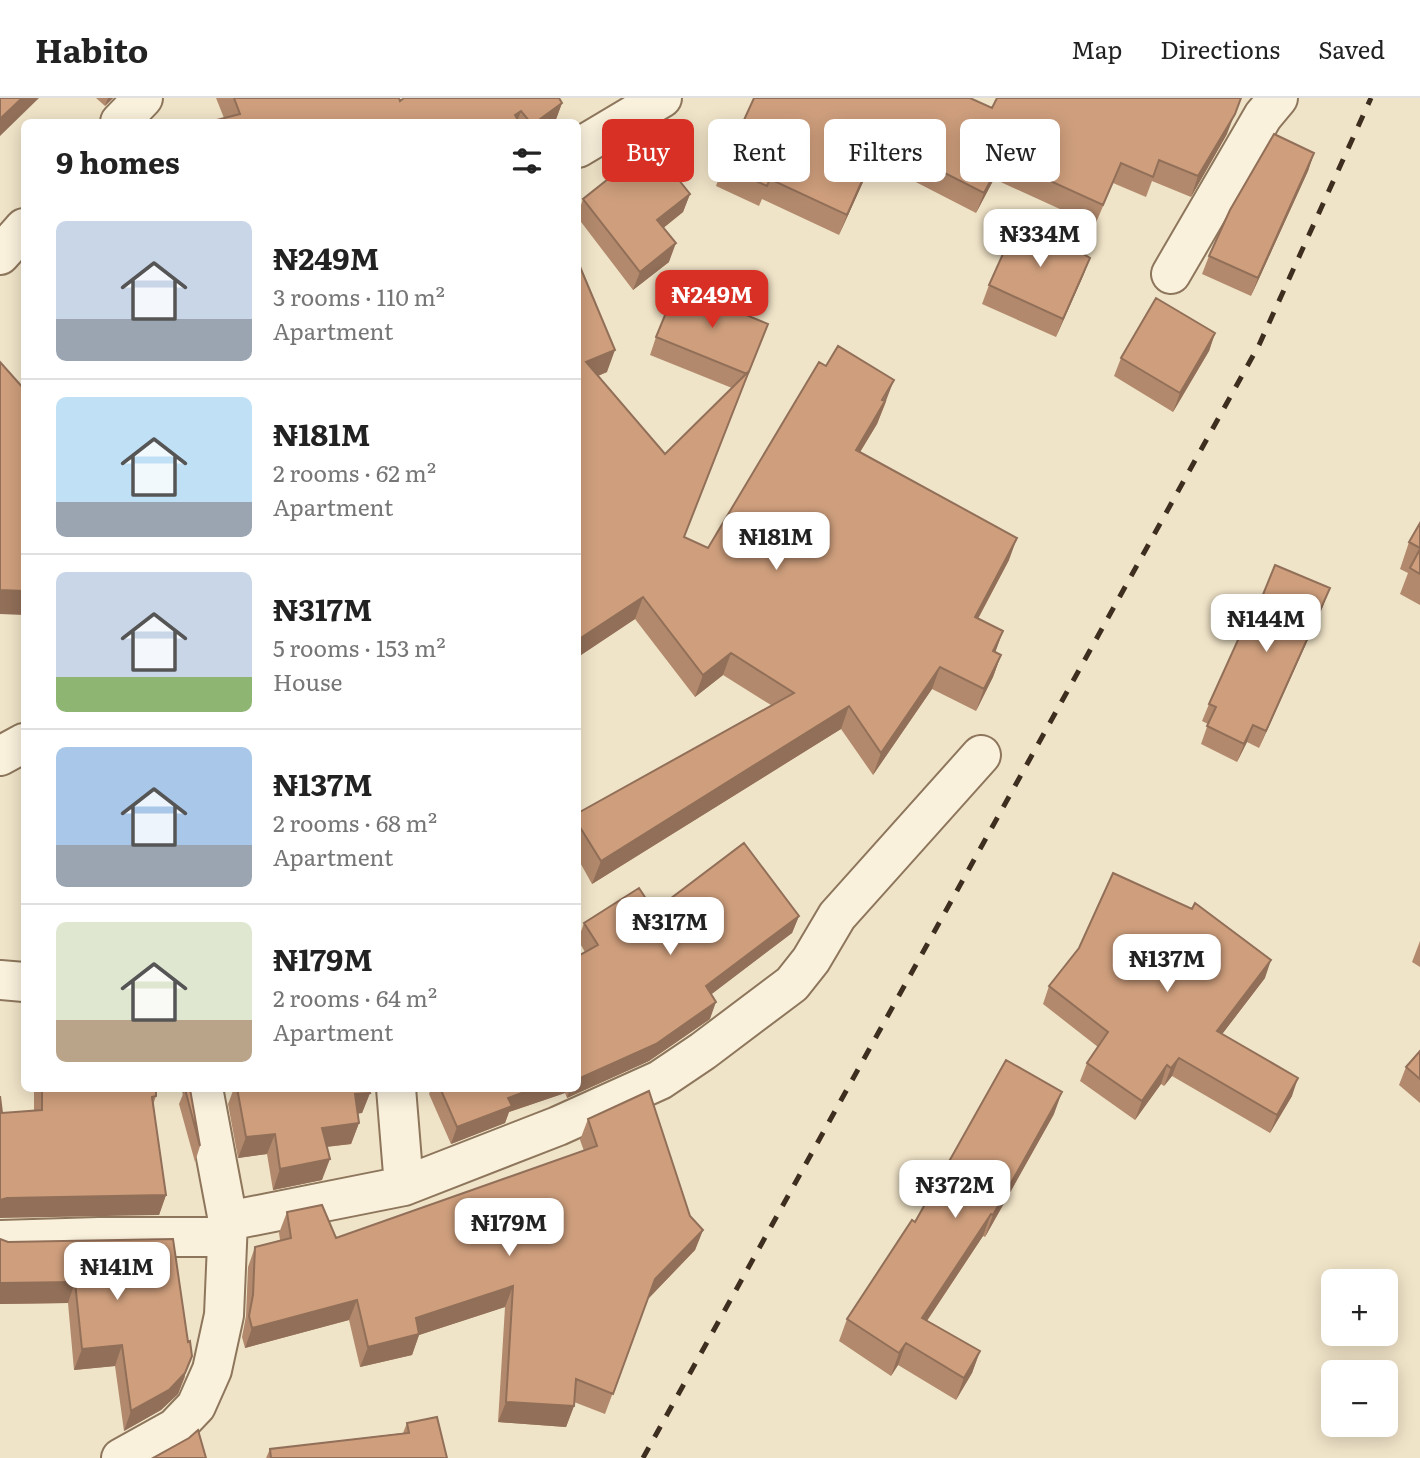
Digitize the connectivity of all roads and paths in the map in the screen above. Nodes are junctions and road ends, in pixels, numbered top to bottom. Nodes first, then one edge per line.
1 (143, 98) edge
2 (662, 98) edge
3 (1278, 98) edge
4 (123, 119) edge
5 (581, 146) edge
6 (21, 231) edge
7 (0, 255) edge
8 (1171, 274) dead end
9 (21, 745) edge
10 (981, 755) dead end
11 (0, 756) edge
12 (0, 980) edge
13 (21, 982) edge
14 (204, 1092) edge
15 (396, 1092) edge
16 (404, 1186) junction
17 (228, 1229) junction
18 (0, 1240) edge
19 (121, 1458) edge

1 - 4 street
2 - 5 street
3 - 8 street
6 - 7 street
9 - 11 street
10 - 16 street
12 - 13 street
14 - 17 street
15 - 16 street
16 - 17 street
17 - 18 street
17 - 19 street

